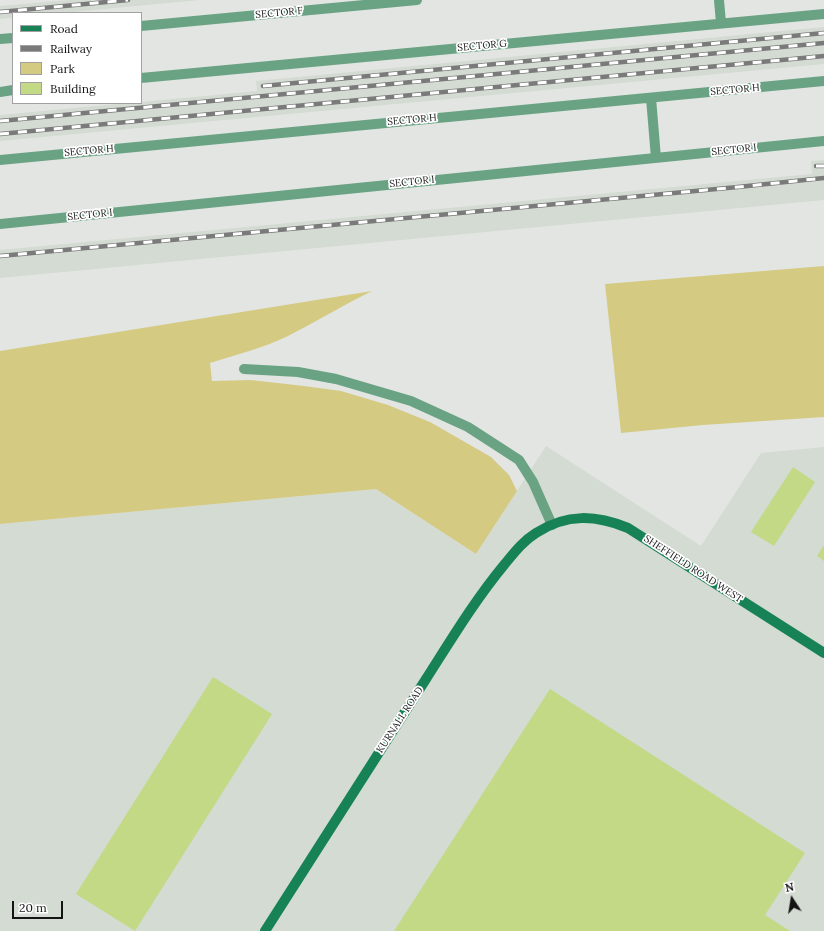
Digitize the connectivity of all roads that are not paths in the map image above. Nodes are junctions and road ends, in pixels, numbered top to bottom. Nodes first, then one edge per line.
1 (417, 0) edge
2 (719, 0) edge
3 (824, 14) edge
4 (721, 23) junction
5 (142, 26) edge
6 (12, 38) edge
7 (0, 39) edge
8 (142, 78) edge
9 (824, 81) edge
10 (12, 90) edge
11 (0, 92) edge
12 (651, 98) junction
13 (824, 141) edge
14 (656, 158) junction
15 (0, 160) edge
16 (0, 224) edge
17 (244, 369) dead end
18 (552, 525) junction
19 (824, 653) edge
20 (265, 931) edge

1 - 5 street, SECTOR F
2 - 4 street
3 - 4 street, SECTOR G
4 - 8 street, SECTOR G
6 - 7 street
9 - 12 street, SECTOR H
10 - 11 street
12 - 14 street
12 - 15 street, SECTOR H
13 - 14 street, SECTOR I
14 - 16 street, SECTOR I
17 - 18 street
18 - 19 street, SHEFFIELD ROAD WEST
18 - 20 street, KURNALL ROAD

